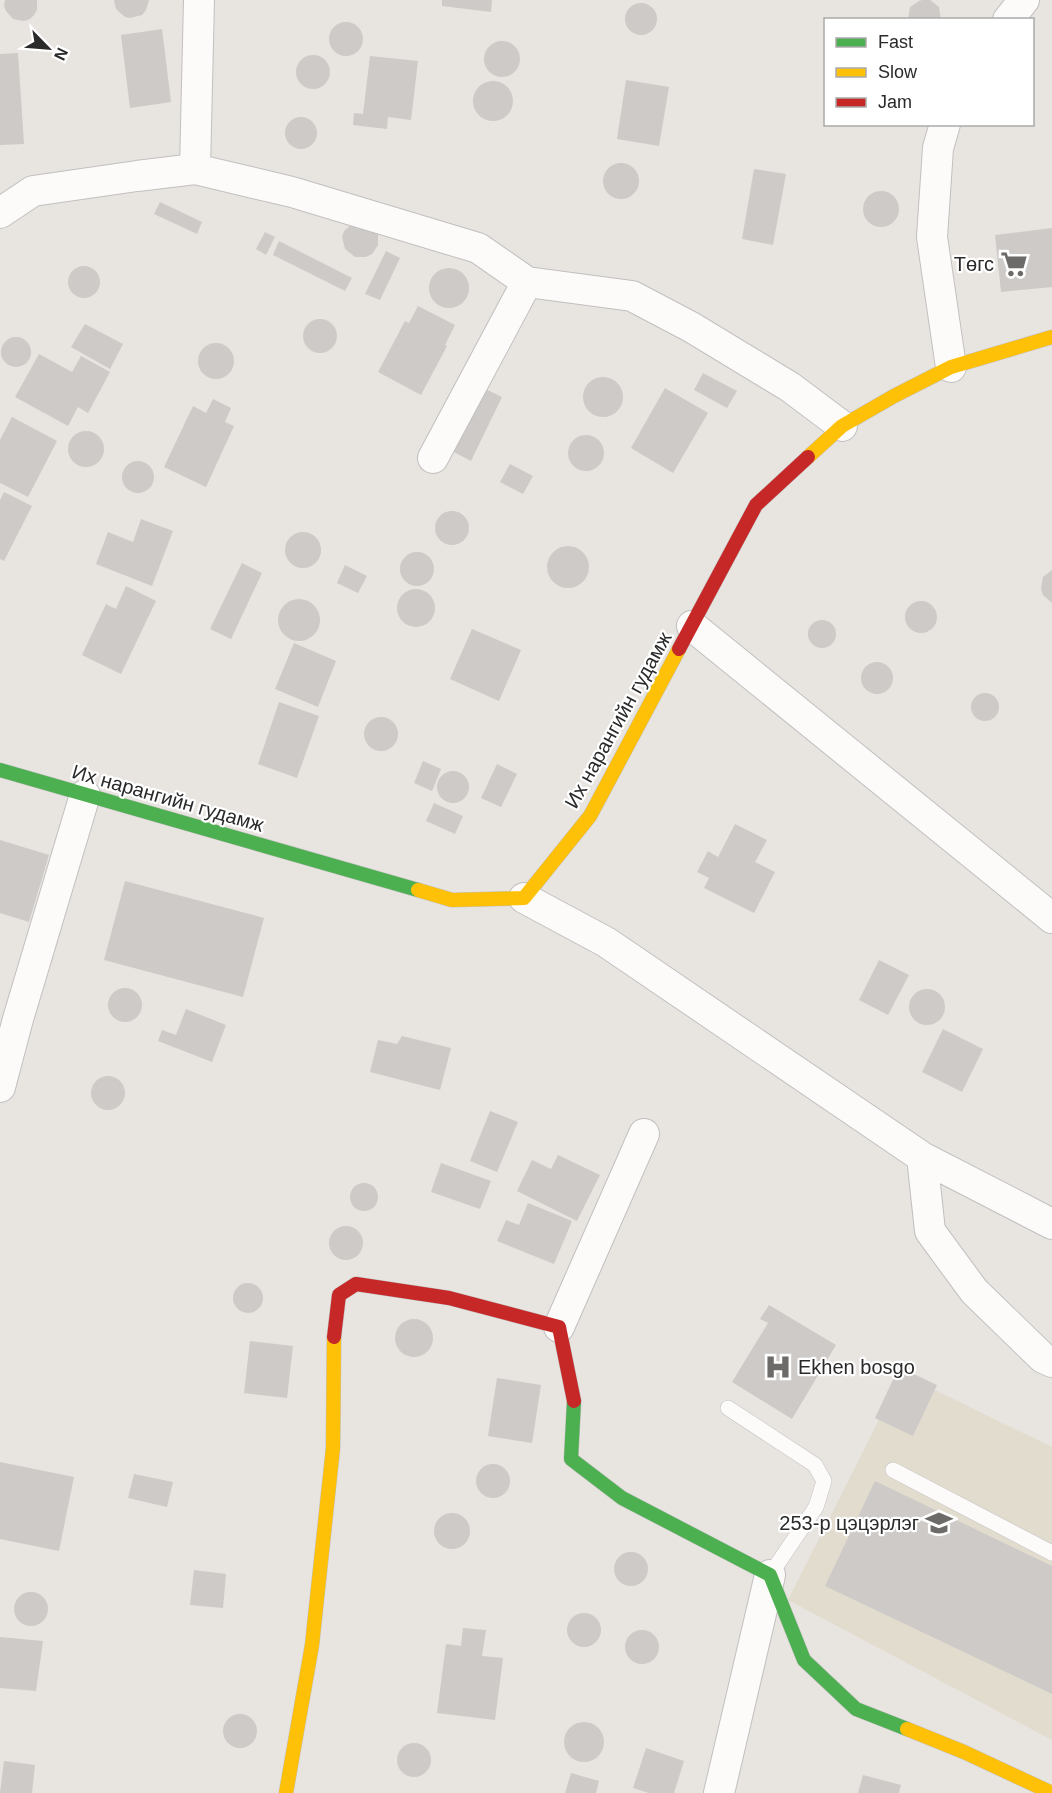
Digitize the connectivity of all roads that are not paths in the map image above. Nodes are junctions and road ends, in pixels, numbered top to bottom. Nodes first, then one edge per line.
1 (199, 0) edge
2 (1024, 0) edge
3 (1010, 18) edge
4 (944, 126) edge
5 (195, 169) junction
6 (0, 213) edge
7 (527, 282) junction
8 (1052, 337) edge
9 (951, 367) junction
10 (842, 426) junction
11 (433, 458) dead end
12 (692, 626) junction
13 (0, 770) edge
14 (85, 795) junction
15 (524, 898) junction
16 (1052, 918) edge
17 (0, 1087) edge
18 (644, 1134) dead end
19 (922, 1157) junction
20 (1052, 1224) edge
21 (559, 1327) junction
22 (1052, 1362) edge
23 (728, 1408) dead end
24 (893, 1470) dead end
25 (1052, 1552) edge
26 (770, 1575) junction
27 (286, 1793) edge
28 (719, 1793) edge
29 (1052, 1793) edge

1 - 5 street
2 - 3 street
4 - 9 street
5 - 6 street
5 - 7 street
7 - 10 street
7 - 11 street
8 - 9 street, Их нарангийн гудамж
9 - 10 street, Их нарангийн гудамж
10 - 12 street, Их нарангийн гудамж
12 - 15 street, Их нарангийн гудамж
12 - 16 street
13 - 14 street, Их нарангийн гудамж
14 - 15 street, Их нарангийн гудамж
14 - 17 street
15 - 19 street
18 - 21 street
19 - 20 street
19 - 22 street
21 - 26 street
21 - 27 street
23 - 26 lane
24 - 25 lane
26 - 28 street
26 - 29 street

